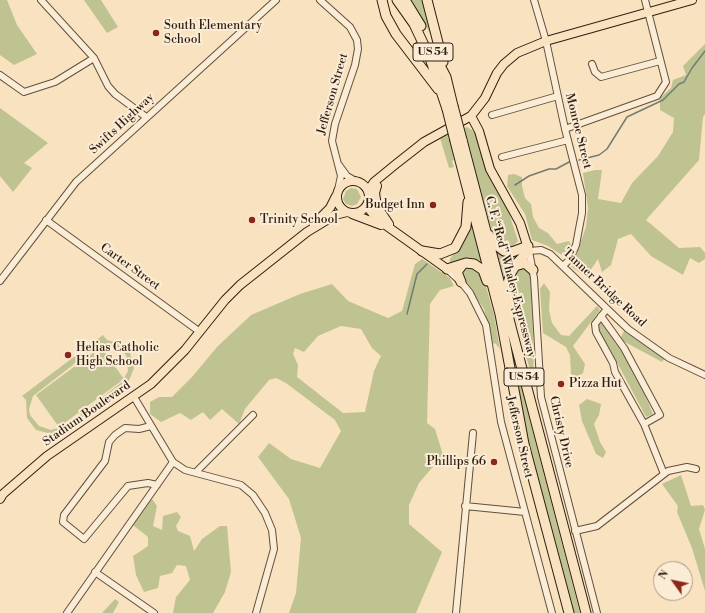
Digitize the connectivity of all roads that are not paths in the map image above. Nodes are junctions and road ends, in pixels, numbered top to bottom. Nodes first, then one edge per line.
1 (41, 0) edge
2 (276, 0) edge
3 (320, 0) edge
4 (382, 0) edge
5 (397, 0) edge
6 (405, 0) edge
7 (427, 0) edge
8 (534, 0) edge
9 (645, 0) edge
10 (692, 0) edge
11 (648, 12) junction
12 (546, 41) junction
13 (94, 58) junction
14 (660, 61) junction
15 (592, 64) dead end
16 (0, 75) edge
17 (446, 77) junction
18 (558, 96) junction
19 (444, 97) junction
20 (450, 108) junction
21 (492, 114) dead end
22 (146, 116) junction
23 (471, 116) junction
24 (565, 129) junction
25 (458, 140) junction
26 (568, 140) junction
27 (502, 157) dead end
28 (336, 160) junction
29 (396, 164) junction
30 (389, 170) junction
31 (466, 181) junction
32 (359, 182) junction
33 (337, 192) junction
34 (369, 199) junction
35 (349, 213) junction
36 (46, 220) junction
37 (484, 225) junction
38 (394, 231) junction
39 (307, 232) junction
40 (455, 248) junction
41 (528, 248) junction
42 (422, 251) junction
43 (463, 264) junction
44 (563, 266) junction
45 (514, 267) junction
46 (446, 268) junction
47 (533, 270) junction
48 (0, 281) edge
49 (461, 282) junction
50 (606, 310) junction
51 (500, 314) junction
52 (601, 316) junction
53 (200, 332) junction
54 (513, 336) junction
55 (705, 375) edge
56 (134, 397) junction
57 (253, 415) dead end
58 (644, 424) junction
59 (151, 426) junction
60 (473, 433) dead end
61 (172, 462) junction
62 (696, 469) dead end
63 (196, 472) junction
64 (664, 474) junction
65 (157, 485) junction
66 (1, 495) edge
67 (465, 506) junction
68 (525, 512) junction
69 (575, 531) junction
70 (95, 572) junction
71 (67, 613) edge
72 (154, 613) edge
73 (256, 613) edge
74 (456, 613) edge
75 (552, 613) edge
76 (569, 613) edge
77 (586, 613) edge
78 (597, 613) edge

1 - 13 street
2 - 22 street, Swifts Highway
3 - 28 street, Jefferson Street
4 - 19 highway
5 - 19 highway, C. F. “Red” Whaley Expressway / US 54
6 - 17 highway, C. F. “Red” Whaley Expressway / US 54
7 - 17 highway
8 - 12 street, Monroe Street
9 - 11 street
10 - 11 main road
11 - 12 main road
11 - 14 street
12 - 18 street, Monroe Street
12 - 23 main road
13 - 16 street
13 - 22 street
14 - 15 street
14 - 24 street
17 - 20 highway, C. F. “Red” Whaley Expressway / US 54
18 - 21 street
18 - 24 street, Monroe Street
19 - 20 highway, C. F. “Red” Whaley Expressway / US 54
20 - 25 highway, C. F. “Red” Whaley Expressway / US 54, bridge
22 - 36 street, Swifts Highway
23 - 29 main road
23 - 41 main road
24 - 26 street, Monroe Street
25 - 31 highway, C. F. “Red” Whaley Expressway / US 54
25 - 37 highway, C. F. “Red” Whaley Expressway / US 54
26 - 27 street
26 - 44 street, Monroe Street
28 - 32 street
28 - 33 street, Jefferson Street
29 - 30 main road
29 - 32 main road
30 - 34 main road
30 - 38 main road
31 - 40 highway
31 - 51 highway, C. F. “Red” Whaley Expressway / US 54
32 - 33 main road
32 - 34 main road
33 - 35 main road
33 - 39 main road
34 - 35 main road
34 - 38 main road
35 - 38 main road
35 - 39 main road
36 - 48 street, Swifts Highway
36 - 53 street, Carter Street
37 - 41 highway
37 - 54 highway, C. F. “Red” Whaley Expressway / US 54
38 - 42 main road, Jefferson Street
39 - 53 main road, Stadium Boulevard
40 - 42 highway
40 - 46 highway
41 - 44 street, Tanner Bridge Road
41 - 45 highway
41 - 47 street, Christy Drive
42 - 46 main road, Jefferson Street
43 - 46 highway
43 - 49 highway
43 - 51 highway
44 - 50 street, Tanner Bridge Road
45 - 47 highway
45 - 54 highway
46 - 49 street, Jefferson Street
47 - 69 street, Christy Drive
49 - 68 street, Jefferson Street
50 - 52 street
50 - 55 street, Tanner Bridge Road
51 - 76 highway, C. F. “Red” Whaley Expressway / US 54
52 - 58 street
52 - 58 street
53 - 56 main road, Stadium Boulevard
54 - 77 highway, C. F. “Red” Whaley Expressway / US 54
56 - 59 street
56 - 66 main road, Stadium Boulevard
57 - 63 street
58 - 64 street
59 - 61 street
59 - 65 street
60 - 67 street
61 - 63 street
61 - 65 street
62 - 64 street
63 - 73 street
64 - 69 street
65 - 70 street
67 - 68 street
67 - 74 street
68 - 75 street, Jefferson Street
69 - 78 street, Christy Drive
70 - 71 street
70 - 72 street

